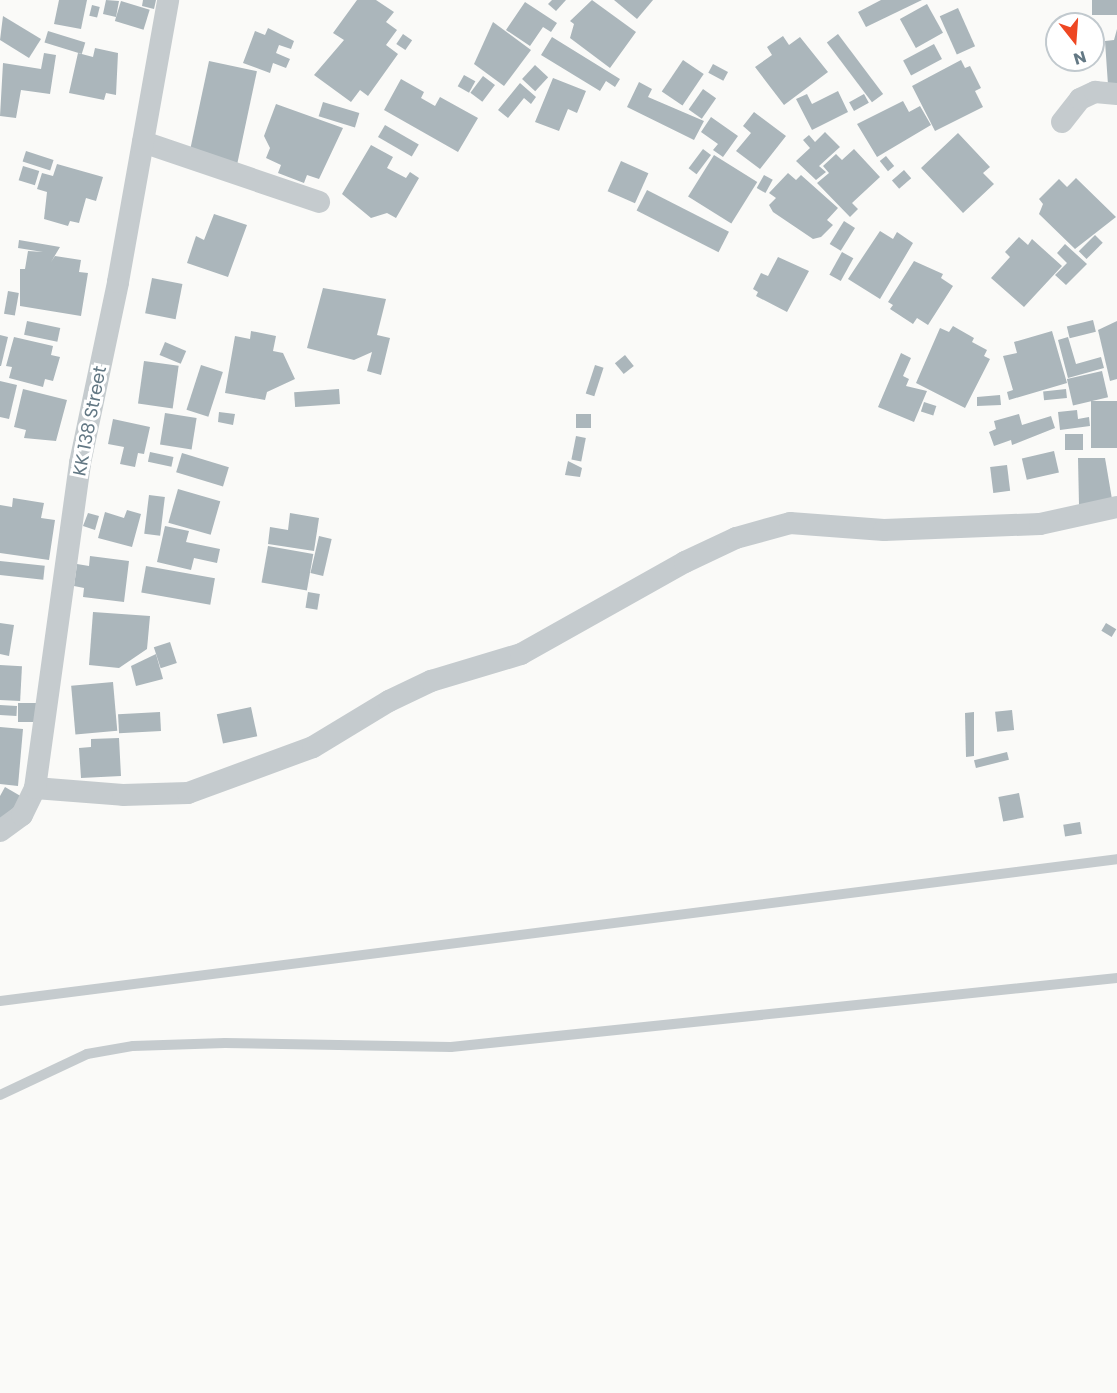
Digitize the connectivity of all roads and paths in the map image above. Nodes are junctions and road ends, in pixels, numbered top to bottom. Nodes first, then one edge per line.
1 (168, 0) edge
2 (1117, 94) edge
3 (1062, 122) dead end
4 (143, 142) junction
5 (319, 202) dead end
6 (1117, 507) edge
7 (36, 788) junction
8 (0, 831) edge
9 (1117, 859) edge
10 (1117, 978) edge
11 (0, 1001) edge
12 (0, 1095) edge

1 - 4 street, KK 138 Street
2 - 3 street
4 - 5 street
4 - 7 street, KK 138 Street
6 - 7 street
7 - 8 street, KK 138 Street
9 - 11 lane
10 - 12 lane

